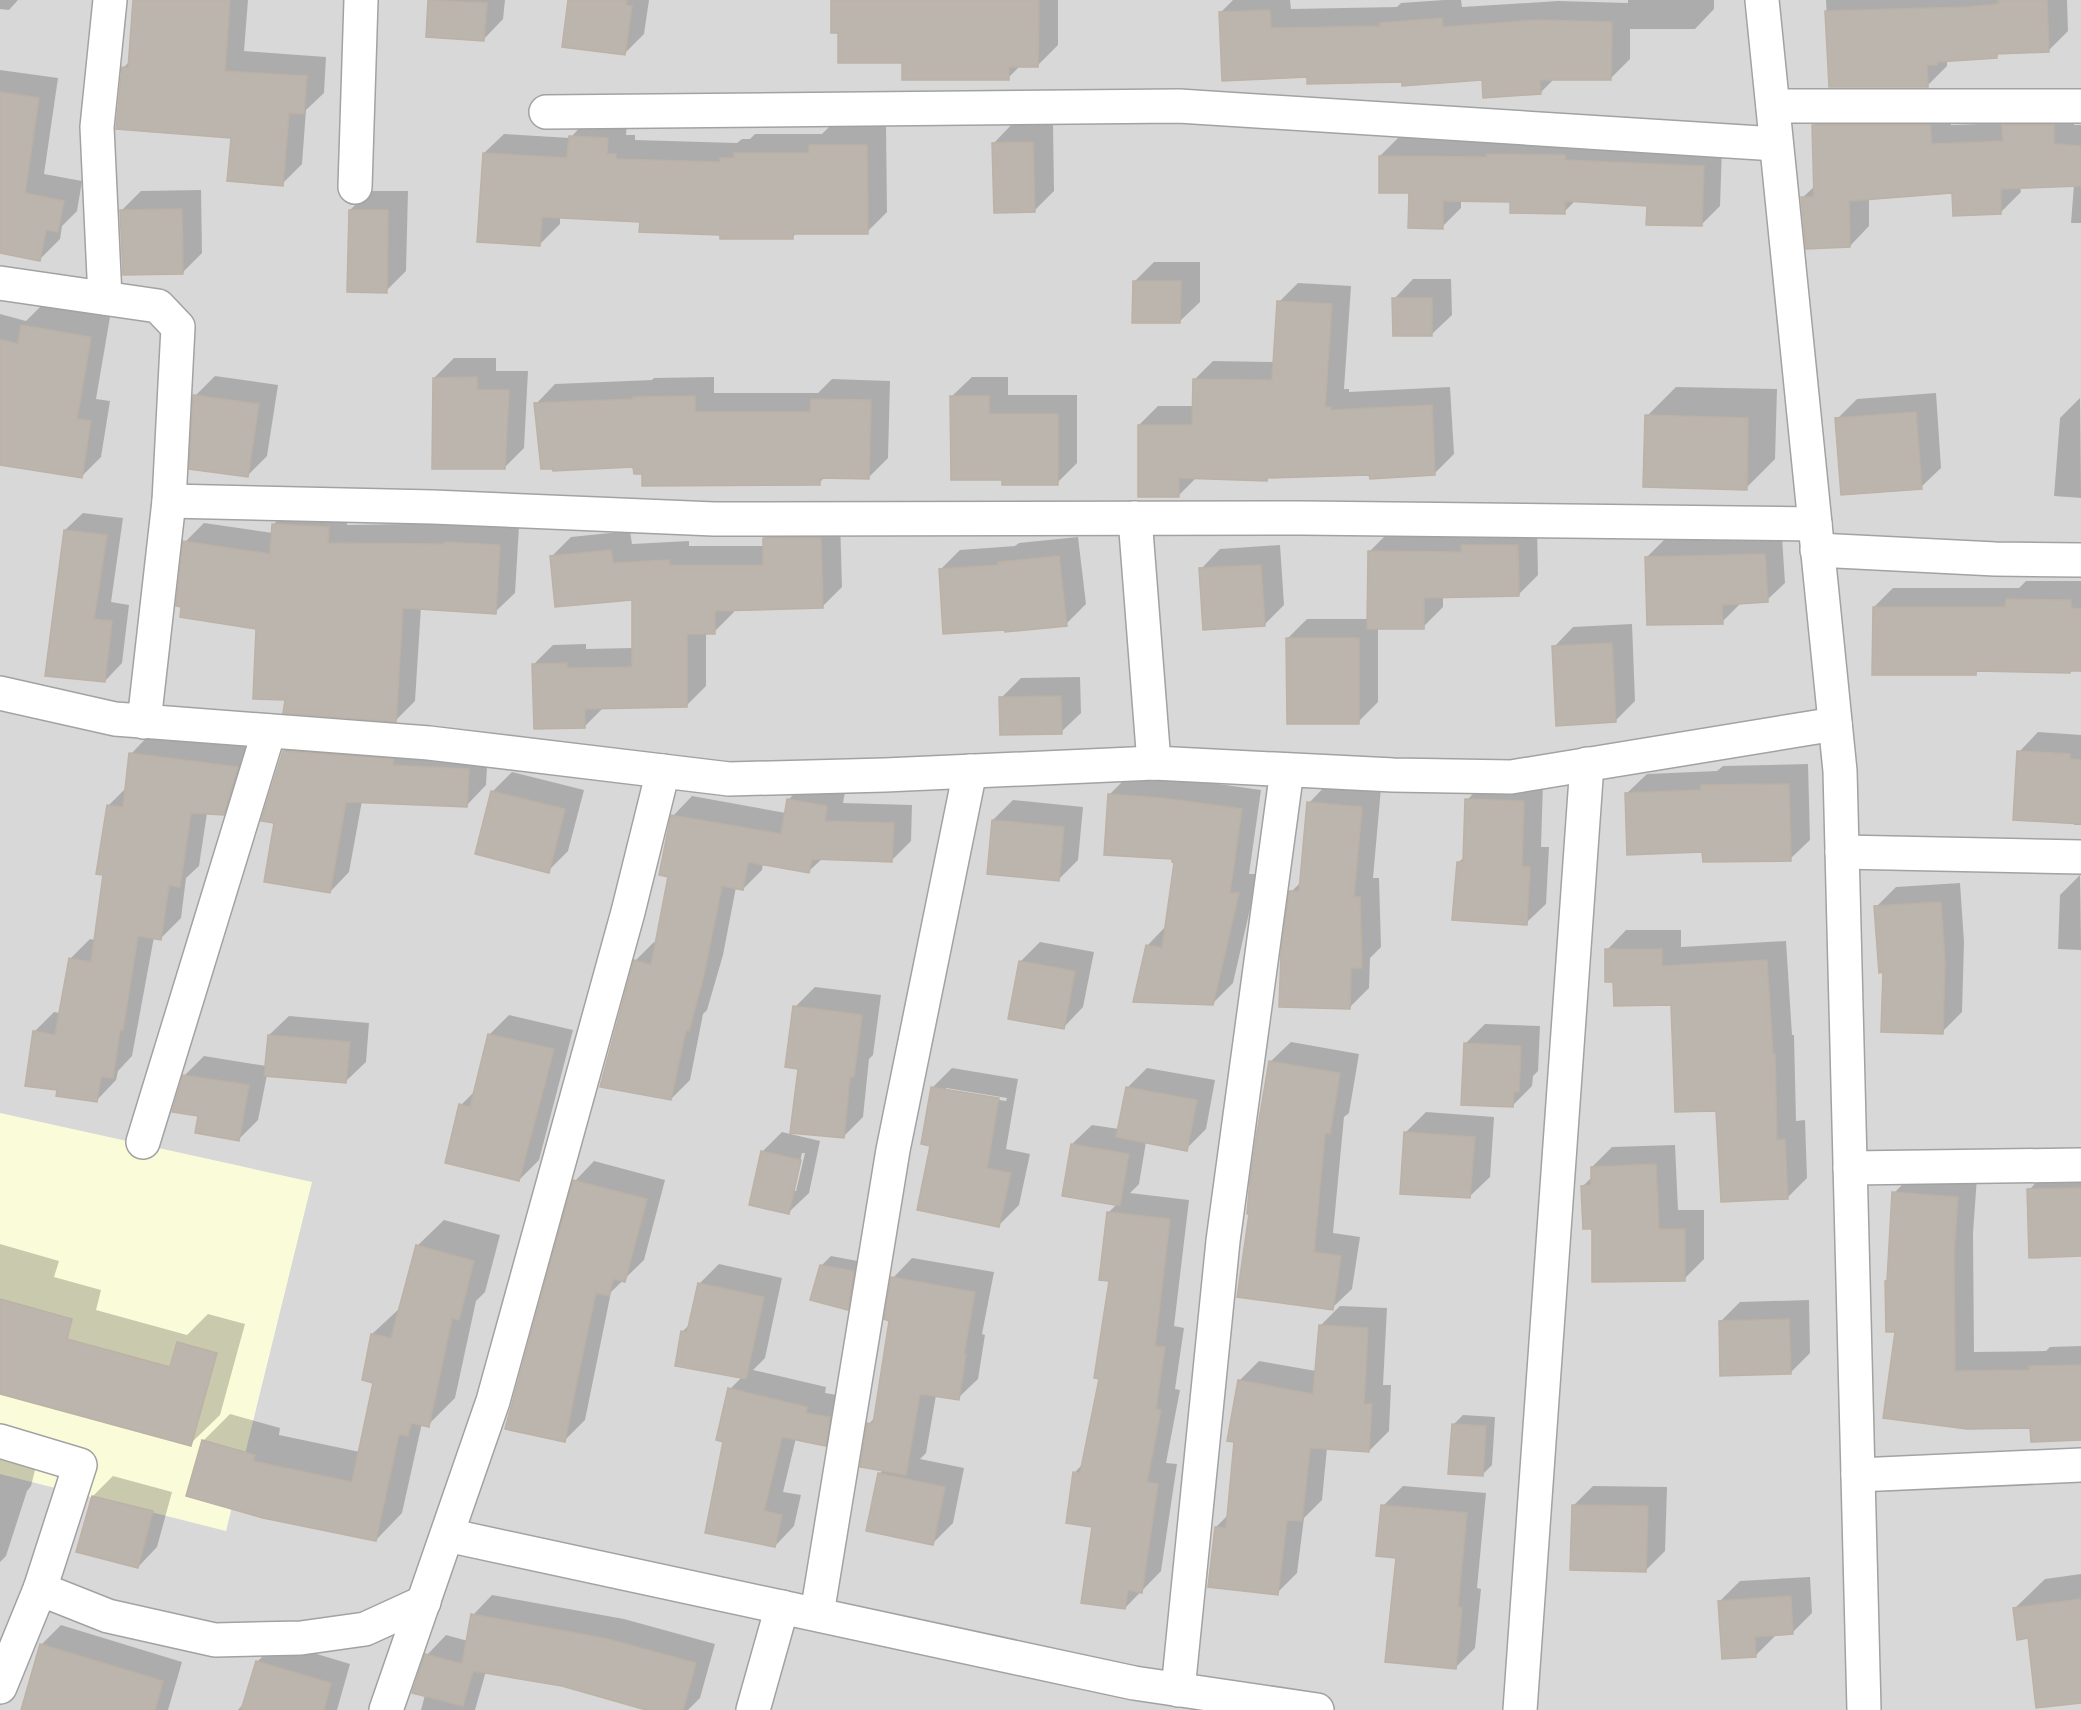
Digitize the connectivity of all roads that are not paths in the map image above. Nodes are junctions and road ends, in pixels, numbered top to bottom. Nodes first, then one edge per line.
1 (110, 0) edge
2 (361, 0) edge
3 (1762, 0) edge
4 (1773, 106) junction
5 (2081, 106) edge
6 (546, 112) dead end
7 (1776, 144) junction
8 (356, 187) dead end
9 (0, 283) edge
10 (105, 298) junction
11 (169, 501) junction
12 (1136, 518) junction
13 (1816, 537) junction
14 (2081, 560) edge
15 (0, 693) edge
16 (144, 722) junction
17 (1835, 724) junction
18 (269, 731) junction
19 (1154, 763) junction
20 (1587, 764) junction
21 (1287, 770) junction
22 (663, 771) junction
23 (970, 771) junction
24 (1842, 852) junction
25 (2081, 857) edge
26 (143, 1142) dead end
27 (2081, 1165) edge
28 (1850, 1168) junction
29 (0, 1441) edge
30 (2081, 1465) edge
31 (1858, 1475) junction
32 (447, 1535) junction
33 (40, 1589) junction
34 (424, 1602) junction
35 (782, 1606) junction
36 (817, 1614) junction
37 (0, 1687) edge
38 (1178, 1690) junction
39 (386, 1710) edge
40 (753, 1710) edge
41 (1317, 1710) edge
42 (1520, 1710) edge
43 (1864, 1710) edge

1 - 10 street
2 - 8 street
3 - 4 street
4 - 5 street
4 - 7 street
6 - 7 street
7 - 13 street
9 - 10 street
10 - 11 street
11 - 12 street
11 - 16 street
12 - 13 street
12 - 19 street
13 - 14 street
13 - 17 street
15 - 16 street
16 - 18 street
17 - 20 street
17 - 24 street
18 - 22 street
18 - 26 street
19 - 21 street
19 - 23 street
20 - 21 street
20 - 42 street
21 - 38 street
22 - 23 street
22 - 32 street
23 - 36 street
24 - 25 street
24 - 28 street
27 - 28 street
28 - 31 street
29 - 33 street
30 - 31 street
31 - 43 street
32 - 34 street
32 - 35 street
33 - 34 street
33 - 37 street
34 - 39 street
35 - 36 street
35 - 40 street
36 - 38 street
38 - 41 street

